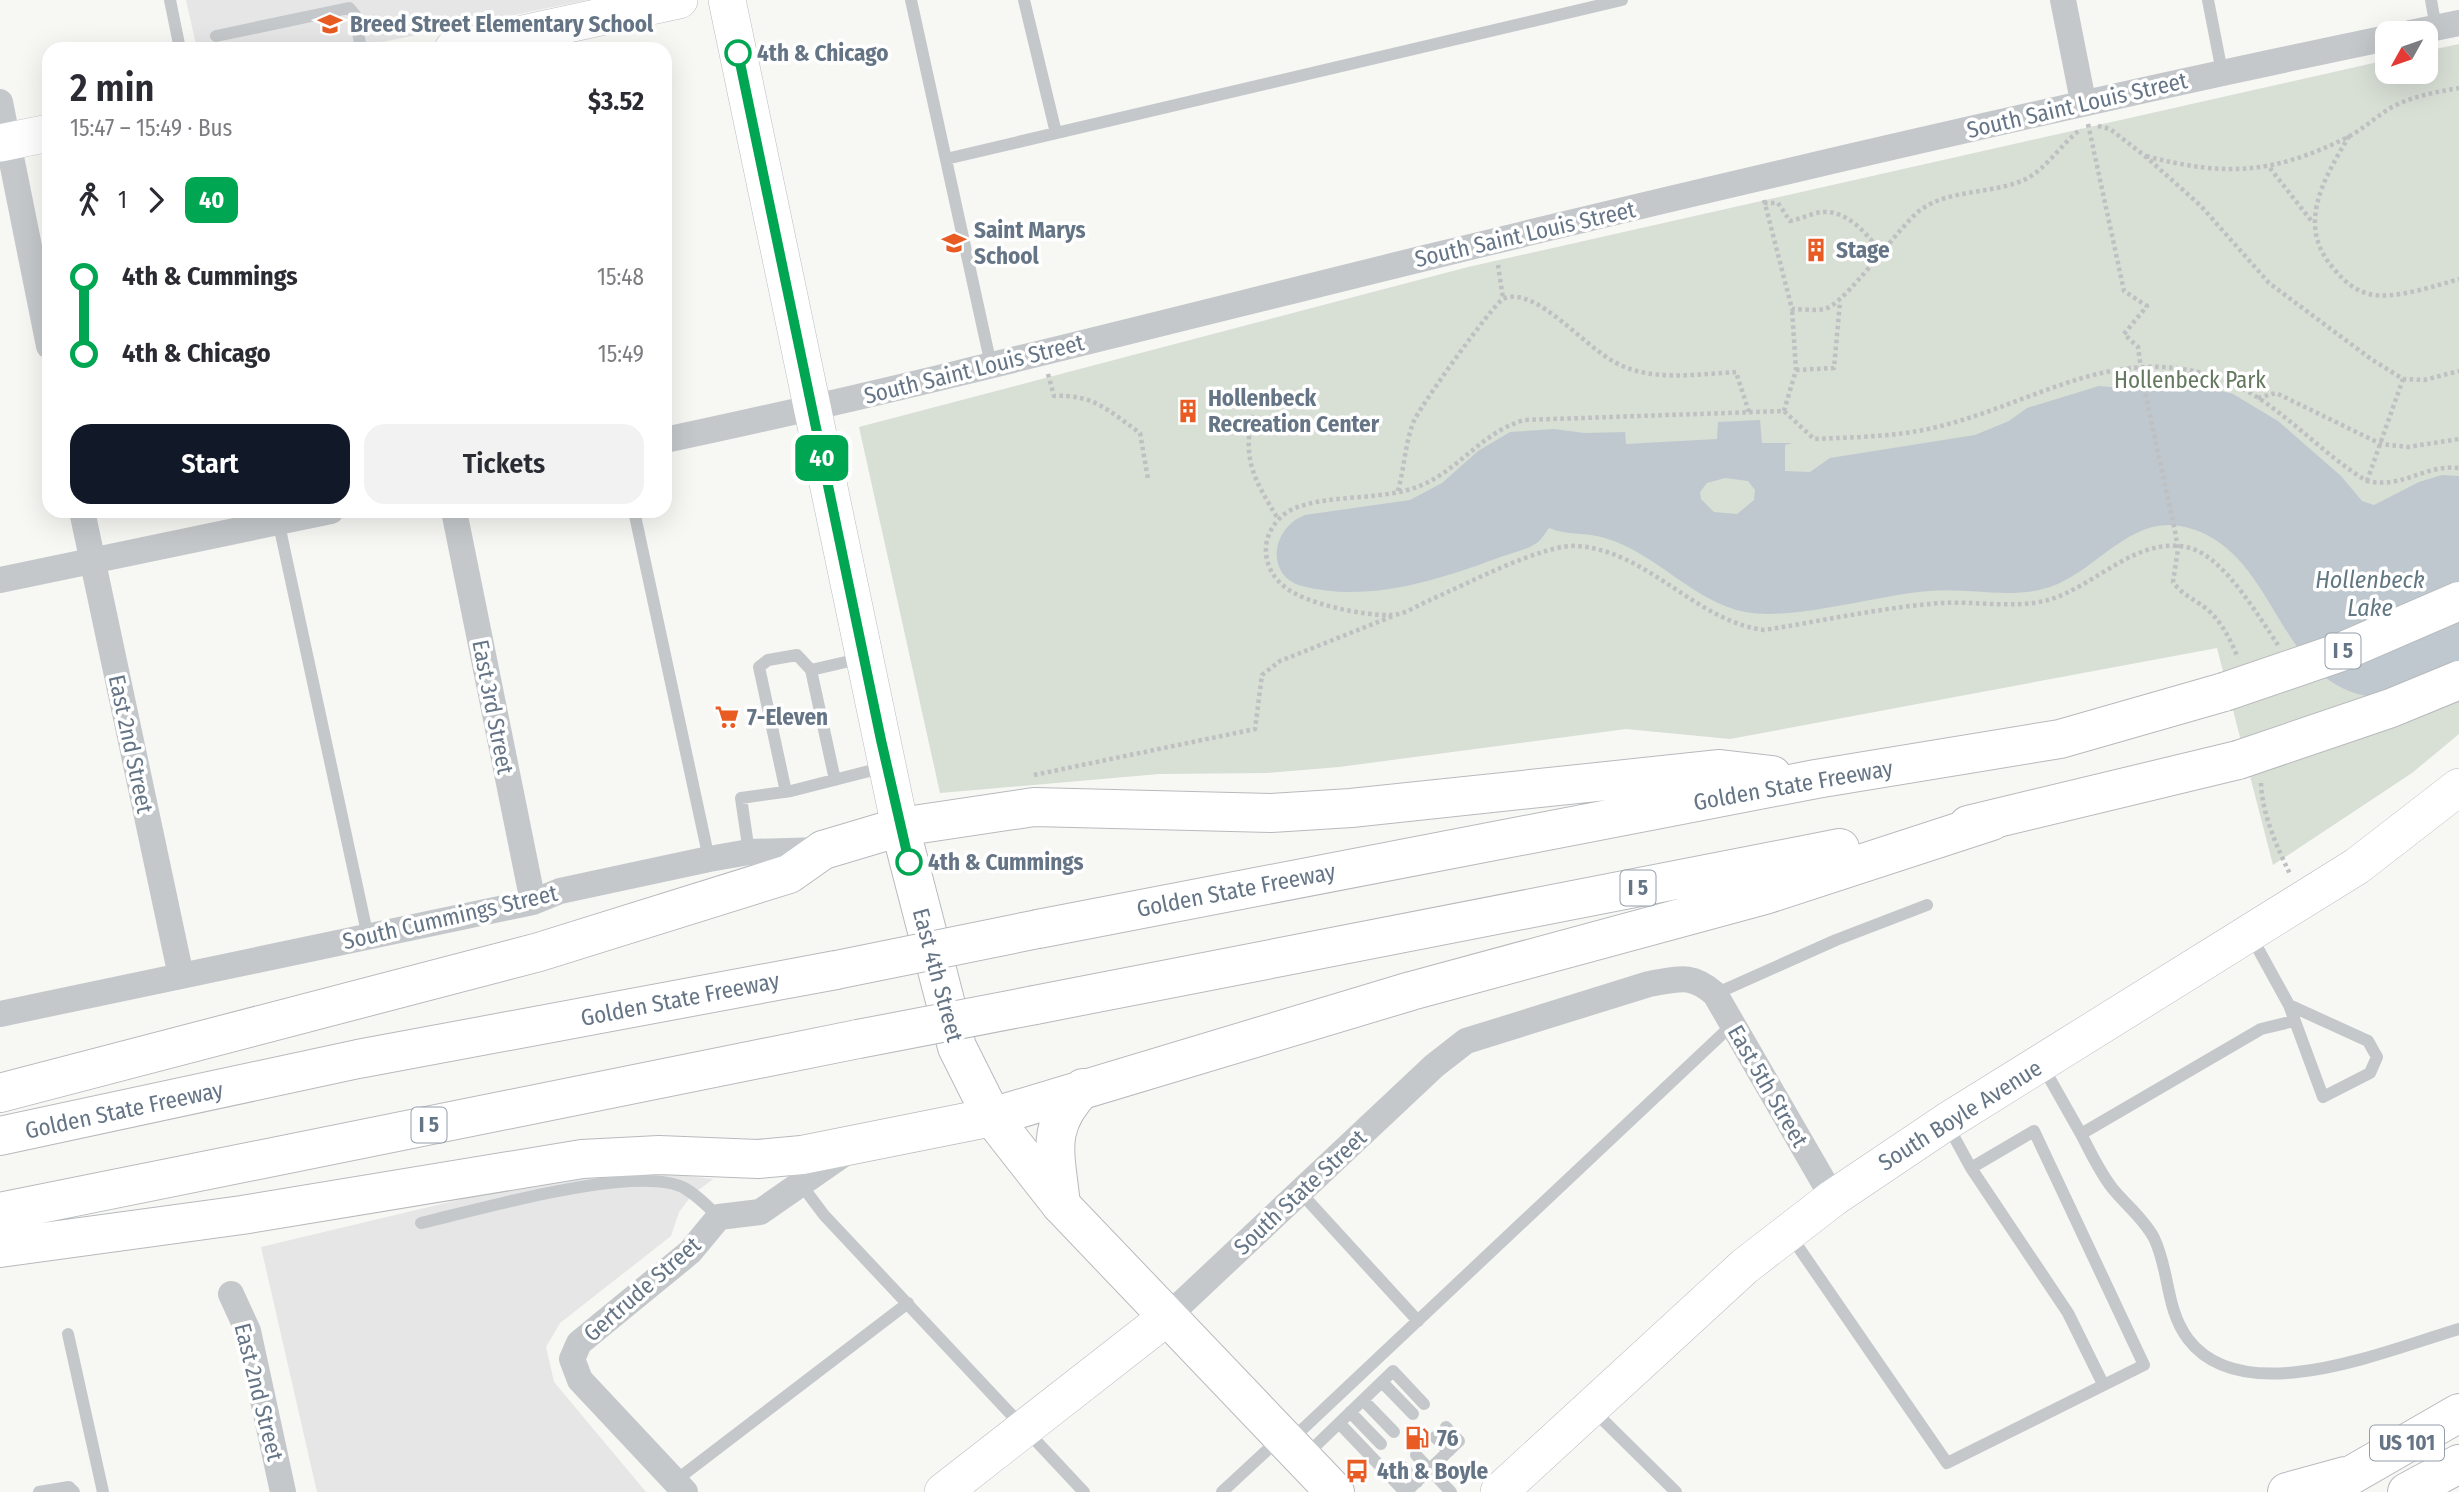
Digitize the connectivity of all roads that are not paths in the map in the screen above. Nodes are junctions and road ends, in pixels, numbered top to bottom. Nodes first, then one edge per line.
1 (170, 0) edge
2 (679, 0) edge
3 (727, 0) edge
4 (911, 0) edge
5 (1024, 0) edge
6 (1622, 0) edge
7 (2063, 0) edge
8 (2208, 0) edge
9 (2431, 0) edge
10 (2448, 25) edge
11 (216, 36) dead end
12 (539, 40) edge
13 (2375, 40) edge
14 (179, 42) edge
15 (360, 42) edge
16 (520, 42) edge
17 (2222, 72) junction
18 (0, 102) edge
19 (2085, 112) junction
20 (1056, 133) junction
21 (42, 134) edge
22 (4, 142) edge
23 (946, 159) junction
24 (42, 314) edge
25 (990, 365) junction
26 (811, 409) junction
27 (672, 439) edge
28 (83, 518) edge
29 (273, 518) edge
30 (277, 518) edge
31 (455, 518) edge
32 (636, 518) edge
33 (92, 562) junction
34 (0, 580) edge
35 (2459, 601) edge
36 (863, 658) junction
37 (811, 670) junction
38 (2459, 680) edge
39 (886, 767) junction
40 (1816, 779) junction
41 (835, 780) junction
42 (2459, 787) edge
43 (786, 792) junction
44 (1992, 821) junction
45 (900, 827) junction
46 (823, 850) junction
47 (749, 852) junction
48 (709, 859) junction
49 (533, 902) junction
50 (1927, 905) dead end
51 (2250, 932) junction
52 (368, 937) junction
53 (181, 976) junction
54 (1706, 987) junction
55 (2289, 1005) junction
56 (0, 1014) edge
57 (2294, 1021) junction
58 (1733, 1024) junction
59 (2041, 1064) junction
60 (1083, 1088) junction
61 (0, 1093) edge
62 (992, 1117) junction
63 (1946, 1122) junction
64 (2081, 1134) junction
65 (0, 1136) edge
66 (859, 1144) junction
67 (1971, 1168) junction
68 (799, 1183) junction
69 (1300, 1192) junction
70 (1833, 1198) junction
71 (1061, 1205) junction
72 (0, 1212) edge
73 (719, 1217) junction
74 (421, 1223) dead end
75 (1787, 1231) junction
76 (0, 1248) edge
77 (231, 1294) dead end
78 (908, 1303) junction
79 (1167, 1317) junction
80 (1418, 1321) junction
81 (2459, 1329) edge
82 (68, 1334) dead end
83 (1382, 1382) junction
84 (2103, 1384) junction
85 (1363, 1400) junction
86 (1423, 1404) dead end
87 (1591, 1408) junction
88 (1350, 1412) junction
89 (2459, 1413) edge
90 (1413, 1414) dead end
91 (1339, 1423) junction
92 (1446, 1427) dead end
93 (1026, 1428) junction
94 (1394, 1432) dead end
95 (1435, 1437) dead end
96 (1381, 1444) dead end
97 (1291, 1445) junction
98 (1448, 1451) junction
99 (1416, 1455) dead end
100 (2459, 1464) edge
101 (1403, 1467) dead end
102 (1430, 1469) junction
103 (2354, 1473) junction
104 (2459, 1475) edge
105 (1417, 1482) junction
106 (680, 1487) edge
107 (39, 1492) edge
108 (74, 1492) edge
109 (103, 1492) edge
110 (283, 1492) edge
111 (943, 1492) edge
112 (1084, 1492) edge
113 (1222, 1492) edge
114 (1335, 1492) edge
115 (1405, 1492) edge
116 (1451, 1492) edge
117 (1499, 1492) edge
118 (1676, 1492) edge
119 (2287, 1492) edge
120 (2322, 1492) edge
121 (2407, 1492) edge
122 (2433, 1492) edge

1 - 14 lane
2 - 12 main road
3 - 26 main road, East 4th Street
4 - 23 lane
5 - 20 lane
6 - 20 lane
7 - 19 street
8 - 17 lane
9 - 10 lane
11 - 15 lane
12 - 16 main road
13 - 17 street, South Saint Louis Street
17 - 19 street, South Saint Louis Street
18 - 22 street
19 - 25 street, South Saint Louis Street
20 - 23 lane
21 - 22 main road
22 - 24 street
23 - 25 lane
25 - 26 street, South Saint Louis Street
26 - 27 street, South Saint Louis Street
26 - 36 main road, East 4th Street
28 - 33 street, East 2nd Street
29 - 33 street
30 - 52 lane
31 - 49 street, East 3rd Street
32 - 48 lane
33 - 34 street
33 - 53 street, East 2nd Street
35 - 40 main road, Golden State Freeway / I 5, bridge
36 - 37 lane
36 - 39 main road, East 4th Street
37 - 41 lane
37 - 43 lane
38 - 44 main road, I 5, bridge
39 - 41 lane
39 - 45 main road, East 4th Street
40 - 45 main road, South Cummings Street
40 - 65 main road, Golden State Freeway / I 5, bridge
41 - 43 lane
42 - 51 main road, South Boyle Avenue
43 - 47 lane
44 - 60 main road
44 - 72 main road, I 5, bridge
45 - 46 main road, South Cummings Street
45 - 62 main road, East 4th Street
46 - 47 street, South Cummings Street
46 - 61 main road
47 - 48 street, South Cummings Street
48 - 49 street, South Cummings Street
49 - 52 street, South Cummings Street
50 - 54 lane
51 - 55 lane
51 - 59 main road, South Boyle Avenue
52 - 53 street, South Cummings Street
53 - 56 street, South Cummings Street
54 - 58 street, East 5th Street
54 - 69 street, South State Street
55 - 57 lane
55 - 57 lane
57 - 64 lane
58 - 70 street, East 5th Street
58 - 80 lane
59 - 63 main road, South Boyle Avenue
59 - 64 lane
60 - 62 main road
60 - 71 main road
62 - 66 main road
62 - 71 main road, East 4th Street
63 - 67 lane
63 - 70 main road, South Boyle Avenue
64 - 81 lane
66 - 68 street, Gertrude Street
66 - 76 main road
67 - 84 lane
67 - 84 lane
68 - 73 street, Gertrude Street
68 - 78 lane
69 - 79 street, South State Street
69 - 80 lane
70 - 75 main road, South Boyle Avenue
71 - 79 main road, East 4th Street
73 - 74 lane
73 - 106 street, Gertrude Street
75 - 84 lane
75 - 87 main road, South Boyle Avenue
77 - 110 street, East 2nd Street
78 - 93 lane
78 - 106 lane
79 - 93 main road, South State Street
79 - 97 main road, East 4th Street
80 - 97 lane
82 - 109 lane
83 - 85 lane
83 - 86 lane
83 - 90 lane
85 - 88 lane
85 - 94 lane
87 - 117 main road, South Boyle Avenue
87 - 118 lane
88 - 91 lane
88 - 96 lane
89 - 103 main road, US 101
91 - 97 lane
91 - 115 lane
92 - 98 lane
93 - 111 main road, South State Street
93 - 112 lane
95 - 98 lane
97 - 113 lane
97 - 114 main road, East 4th Street
98 - 102 lane
99 - 102 lane
100 - 121 main road, US 101
101 - 105 lane
102 - 105 lane
102 - 116 lane
103 - 119 main road
103 - 120 main road, US 101
104 - 122 main road
105 - 115 lane
107 - 108 lane

